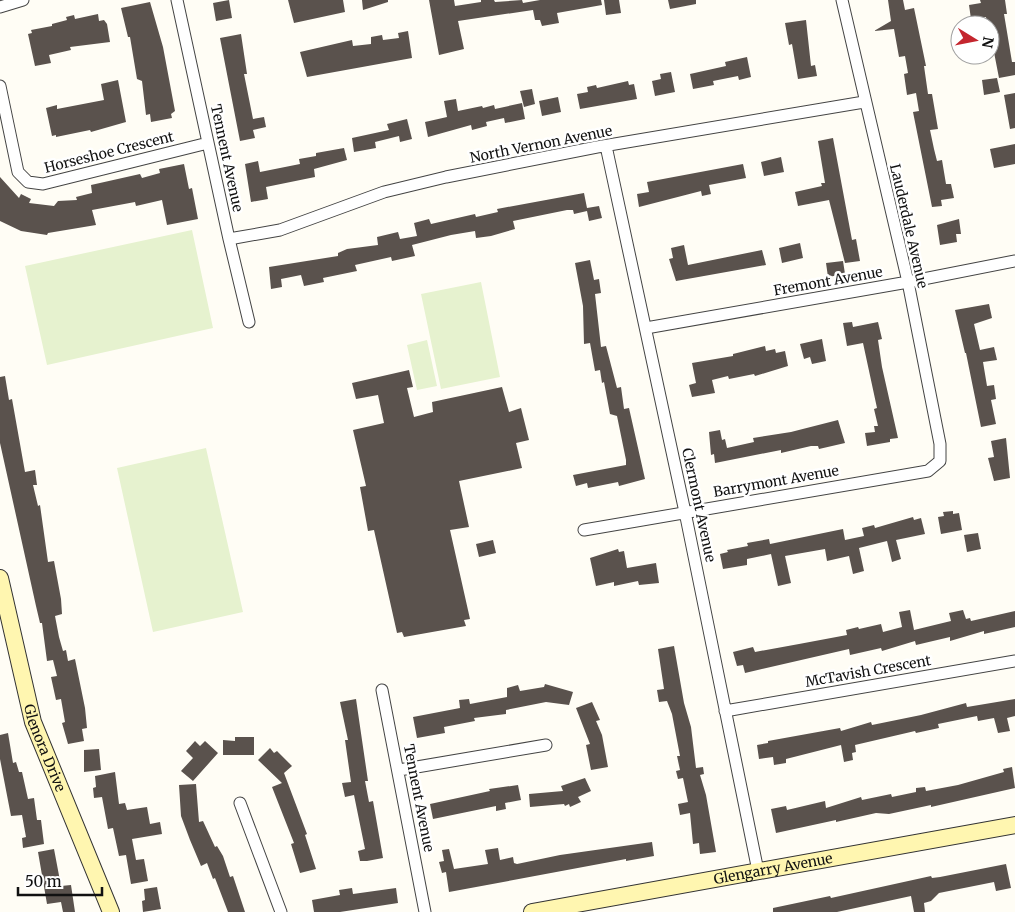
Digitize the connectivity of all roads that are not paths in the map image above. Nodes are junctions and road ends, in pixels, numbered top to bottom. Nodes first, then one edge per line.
1 (23, 0) edge
2 (177, 0) edge
3 (842, 0) edge
4 (0, 7) edge
5 (0, 86) edge
6 (864, 102) junction
7 (208, 143) junction
8 (606, 146) junction
9 (229, 239) junction
10 (1015, 261) edge
11 (908, 282) junction
12 (249, 322) dead end
13 (646, 328) junction
14 (940, 461) joint
15 (685, 512) junction
16 (584, 530) dead end
17 (0, 578) edge
18 (1015, 661) edge
19 (382, 690) dead end
20 (725, 711) junction
21 (546, 745) dead end
22 (399, 770) junction
23 (240, 803) dead end
24 (1015, 825) edge
25 (758, 871) junction
26 (111, 912) edge
27 (281, 912) edge
28 (425, 912) edge
29 (532, 912) edge

1 - 4 street
2 - 7 street, Tennent Avenue
3 - 6 street, Lauderdale Avenue
5 - 7 street, Horseshoe Crescent
6 - 8 street, North Vernon Avenue
6 - 11 street, Lauderdale Avenue
7 - 9 street, Tennent Avenue
8 - 9 street, North Vernon Avenue
8 - 13 street, Clermont Avenue
9 - 12 street, Tennent Avenue
10 - 11 street, Fremont Avenue
11 - 13 street, Fremont Avenue
11 - 14 street, Lauderdale Avenue
13 - 15 street, Clermont Avenue
14 - 15 street, Barrymont Avenue
15 - 16 street, Barrymont Avenue
15 - 20 street, Clermont Avenue
17 - 26 street, Glenora Drive
18 - 20 street, McTavish Crescent
19 - 22 street, Tennent Avenue
20 - 25 street, Clermont Avenue
21 - 22 street
22 - 28 street, Tennent Avenue
23 - 27 street
24 - 25 street, Glengarry Avenue
25 - 29 street, Glengarry Avenue

